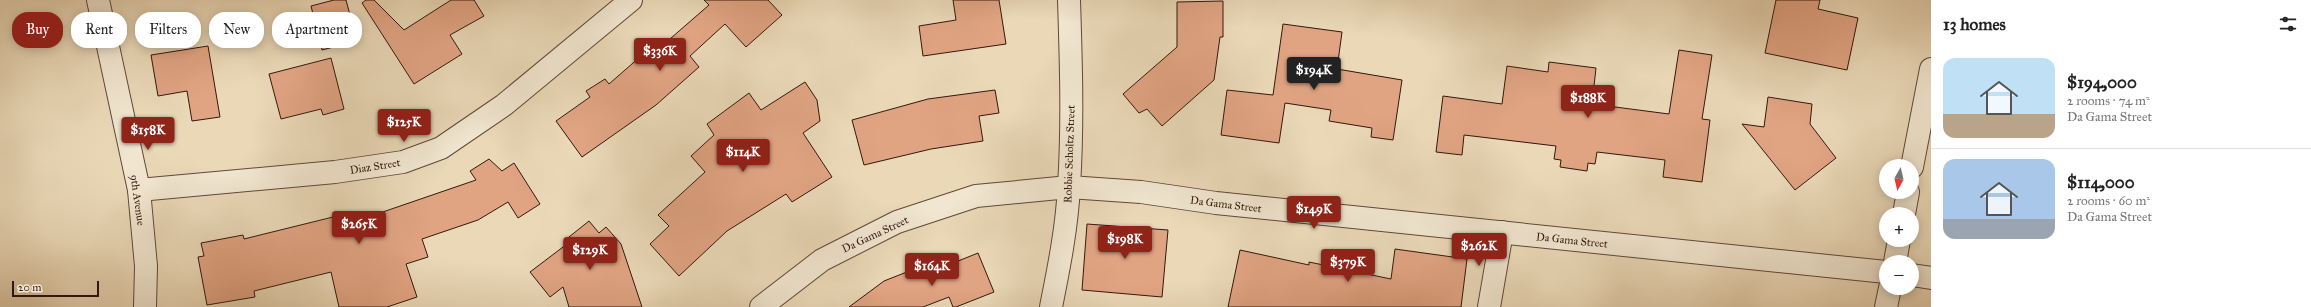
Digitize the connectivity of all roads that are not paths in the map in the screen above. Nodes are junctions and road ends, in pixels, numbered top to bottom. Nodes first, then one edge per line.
1 (98, 0) edge
2 (631, 0) edge
3 (1070, 0) edge
4 (1931, 69) edge
5 (1913, 159) edge
6 (1069, 187) junction
7 (139, 190) junction
8 (1502, 232) junction
9 (1879, 271) edge
10 (1919, 276) edge
11 (1931, 278) edge
12 (1889, 295) edge
13 (146, 307) edge
14 (761, 307) edge
15 (1051, 307) edge
16 (1489, 307) edge
17 (1886, 307) edge

1 - 7 street, 9th Avenue
2 - 7 street, Diaz Street
3 - 6 street, Robbie Scholtz Street
4 - 5 street
6 - 8 street, Da Gama Street
6 - 14 street, Da Gama Street
6 - 15 street, Robbie Scholtz Street
7 - 13 street, 9th Avenue
8 - 9 street, Da Gama Street
8 - 16 street
10 - 11 street
12 - 17 street

